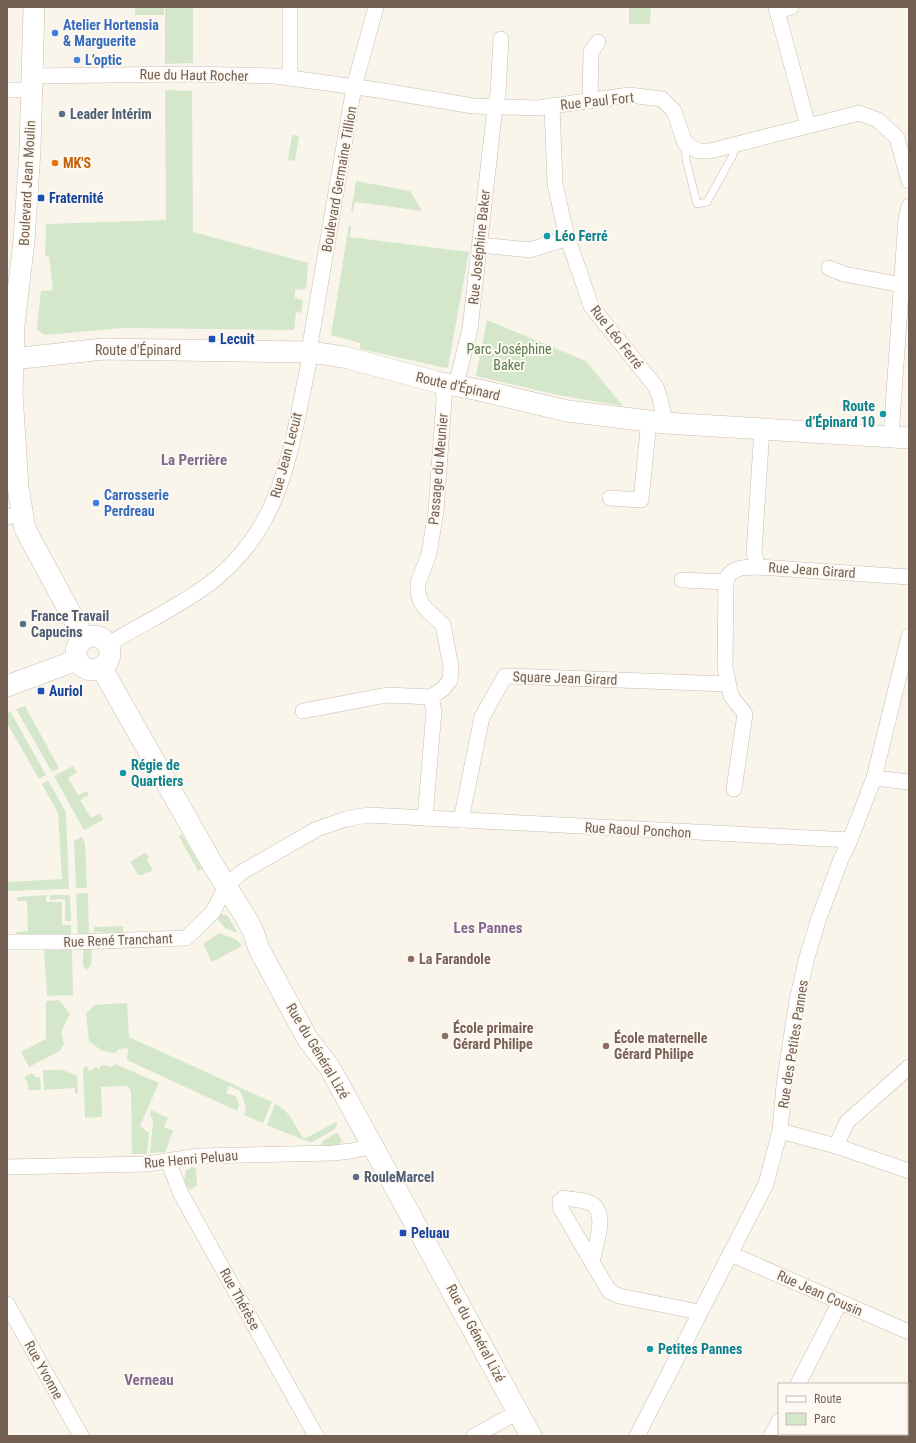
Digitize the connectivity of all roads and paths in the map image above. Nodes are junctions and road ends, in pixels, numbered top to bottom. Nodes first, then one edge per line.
1 (34, 7) edge
2 (290, 7) edge
3 (376, 7) edge
4 (781, 8) edge
5 (500, 39) dead end
6 (598, 42) dead end
7 (290, 78) junction
8 (33, 83) junction
9 (354, 87) junction
10 (7, 90) edge
11 (590, 101) junction
12 (552, 106) junction
13 (495, 107) junction
14 (808, 126) junction
15 (685, 143) junction
16 (735, 145) junction
17 (909, 181) edge
18 (909, 206) edge
19 (568, 238) junction
20 (480, 244) junction
21 (829, 268) dead end
22 (902, 285) junction
23 (310, 352) junction
24 (10, 359) edge
25 (450, 384) junction
26 (657, 422) junction
27 (762, 428) junction
28 (900, 438) edge
29 (610, 498) dead end
30 (14, 515) edge
31 (758, 567) junction
32 (909, 577) edge
33 (682, 580) dead end
34 (726, 582) junction
35 (909, 636) edge
36 (84, 638) junction
37 (107, 645) junction
38 (77, 660) junction
39 (100, 667) junction
40 (728, 684) junction
41 (7, 686) edge
42 (431, 697) junction
43 (304, 711) dead end
44 (874, 778) junction
45 (909, 782) edge
46 (734, 789) dead end
47 (425, 818) junction
48 (461, 820) junction
49 (850, 840) junction
50 (226, 886) junction
51 (7, 942) edge
52 (909, 1067) edge
53 (780, 1131) junction
54 (374, 1146) junction
55 (836, 1146) junction
56 (168, 1161) junction
57 (7, 1167) edge
58 (909, 1171) edge
59 (731, 1254) junction
60 (592, 1262) dead end
61 (840, 1302) junction
62 (7, 1304) edge
63 (700, 1312) junction
64 (909, 1332) edge
65 (799, 1383) edge
66 (518, 1412) junction
67 (778, 1423) edge
68 (81, 1436) edge
69 (316, 1436) edge
70 (474, 1436) edge
71 (531, 1436) edge
72 (637, 1436) edge
73 (771, 1436) edge

1 - 8 main road, Boulevard Jean Moulin
2 - 7 street
3 - 9 street, Boulevard Germaine Tillion
4 - 14 street
5 - 13 street, Rue Joséphine Baker
6 - 11 street
7 - 8 street, Rue du Haut Rocher
7 - 9 street, Rue du Haut Rocher
8 - 10 street, Rue du Haut Rocher
8 - 24 main road, Boulevard Jean Moulin
9 - 13 street, Rue Paul Fort
9 - 23 street, Boulevard Germaine Tillion
11 - 12 street, Rue Paul Fort
11 - 15 street, Rue Paul Fort
12 - 13 street, Rue Paul Fort
12 - 19 street, Rue Léo Ferré
13 - 20 street, Rue Joséphine Baker
14 - 16 street
14 - 17 street
15 - 16 street
15 - 16 lane
18 - 22 street
19 - 20 street
19 - 26 street, Rue Léo Ferré
20 - 25 street, Rue Joséphine Baker
21 - 22 street
22 - 28 street
23 - 24 main road, Route d'Épinard
23 - 25 main road, Route d'Épinard
23 - 37 street, Rue Jean Lecuit
24 - 30 main road
25 - 26 main road, Route d'Épinard
25 - 42 street, Passage du Meunier
26 - 27 main road, Route d'Épinard
26 - 29 street, Rue Léo Ferré
27 - 28 main road, Route d'Épinard
27 - 31 street, Rue Jean Girard
30 - 36 main road
31 - 32 street, Rue Jean Girard
31 - 34 street
33 - 34 street
34 - 40 street
35 - 44 street, Rue des Petites Pannes
36 - 37 main road
36 - 38 main road
37 - 39 main road
38 - 39 main road
38 - 41 main road
39 - 50 main road, Rue du Général Lizé
40 - 46 street
40 - 48 street, Square Jean Girard
42 - 43 street
42 - 47 street
44 - 45 street
44 - 49 street, Rue des Petites Pannes
47 - 48 street, Rue Raoul Ponchon
47 - 50 street, Rue Raoul Ponchon
48 - 49 street, Rue Raoul Ponchon
49 - 53 street, Rue des Petites Pannes
50 - 51 street, Rue René Tranchant
50 - 54 main road, Rue du Général Lizé
52 - 55 street
53 - 55 street
53 - 59 street, Rue des Petites Pannes
54 - 56 street, Rue Henri Peluau
54 - 66 main road, Rue du Général Lizé
55 - 58 street
56 - 57 street, Rue Henri Peluau
56 - 69 street, Rue Thérèse
59 - 61 street, Rue Jean Cousin
59 - 63 street, Rue des Petites Pannes
60 - 63 street
61 - 64 street, Rue Jean Cousin
61 - 65 street
62 - 68 street, Rue Yvonne
63 - 72 street, Rue des Petites Pannes
66 - 70 street
66 - 71 main road, Rue du Général Lizé
67 - 73 street

